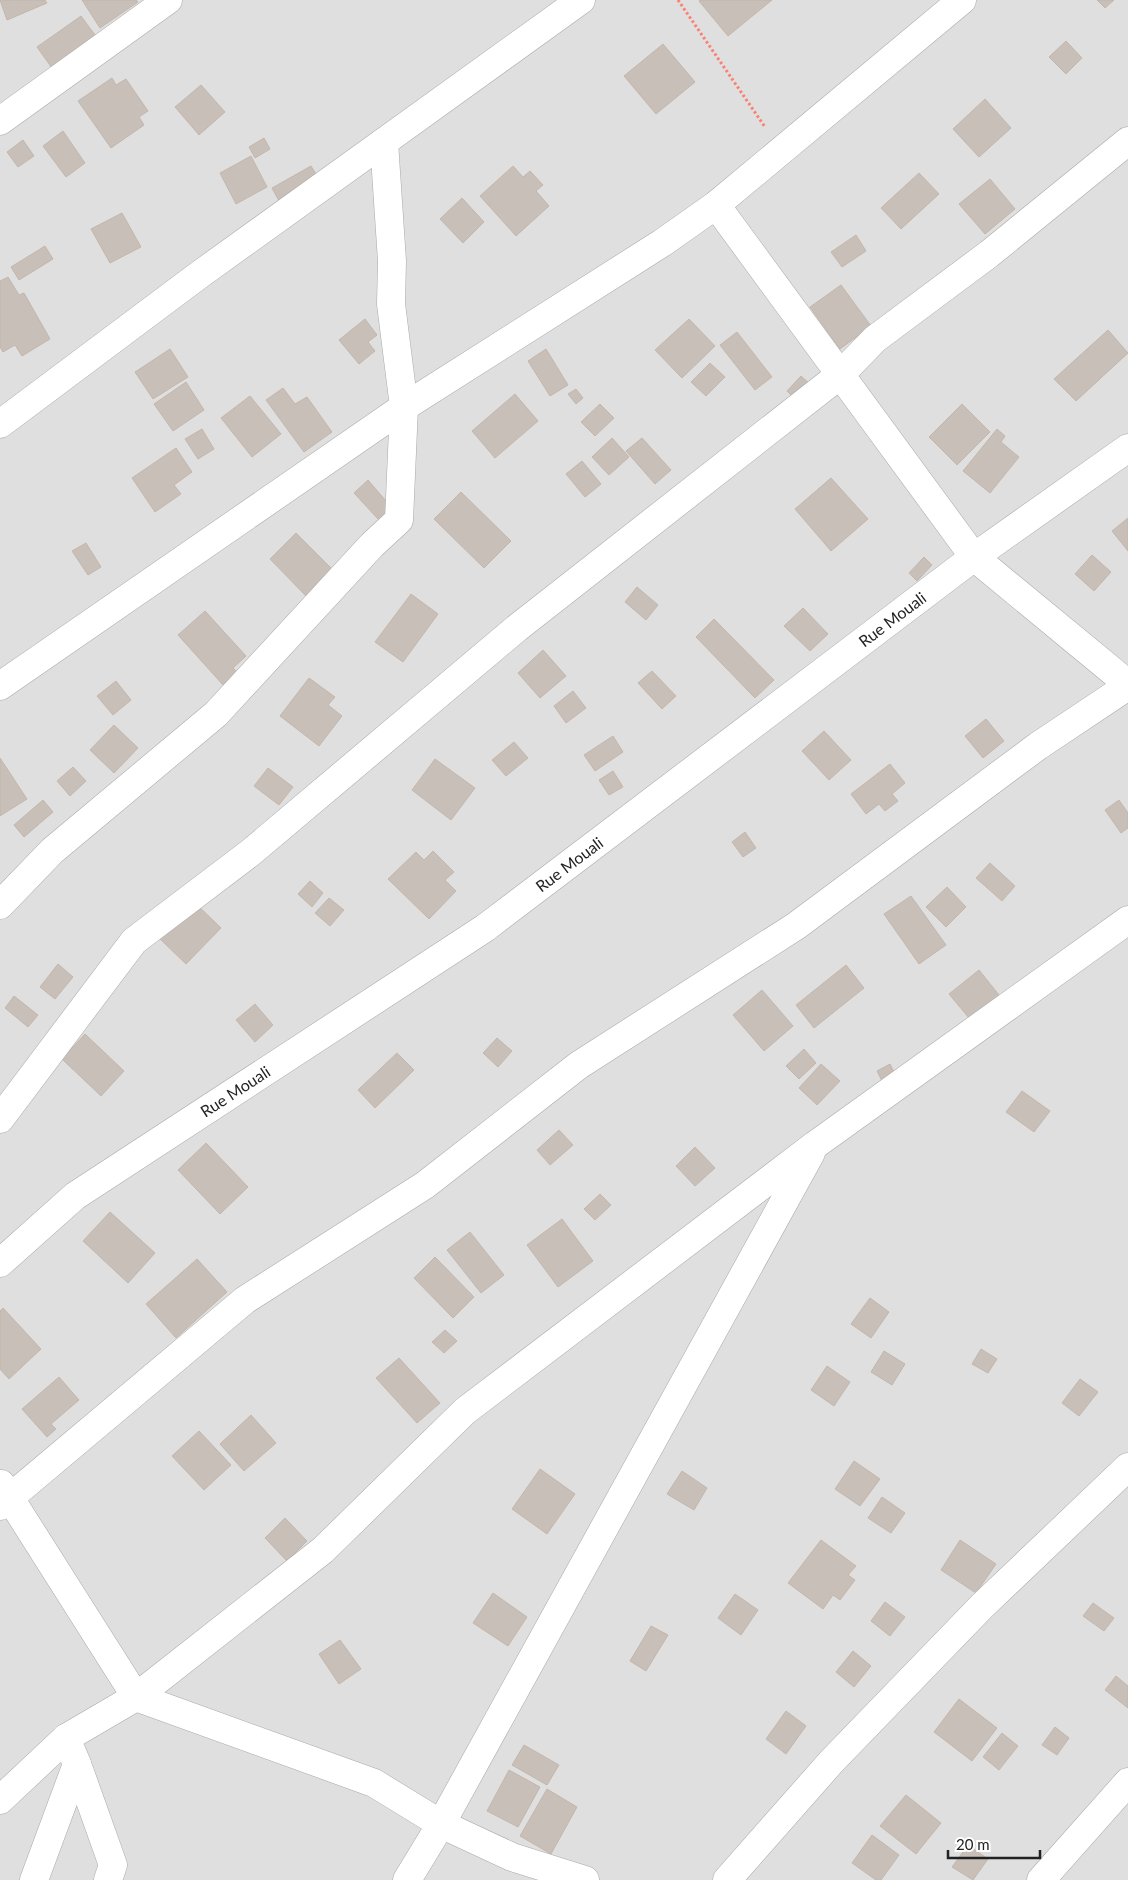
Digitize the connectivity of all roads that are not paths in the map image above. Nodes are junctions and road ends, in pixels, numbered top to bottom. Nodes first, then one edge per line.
1 (168, 0) edge
2 (581, 0) edge
3 (962, 0) edge
4 (0, 120) edge
5 (1128, 141) edge
6 (384, 142) junction
7 (716, 205) junction
8 (842, 374) junction
9 (404, 407) junction
10 (0, 424) edge
11 (1128, 448) edge
12 (974, 557) junction
13 (1128, 685) edge
14 (0, 686) edge
15 (0, 905) edge
16 (1128, 920) edge
17 (0, 1119) edge
18 (815, 1145) junction
19 (0, 1263) edge
20 (1128, 1467) edge
21 (4, 1496) edge
22 (136, 1697) junction
23 (66, 1738) junction
24 (76, 1764) junction
25 (1128, 1782) edge
26 (0, 1800) edge
27 (441, 1824) junction
28 (34, 1880) edge
29 (108, 1880) edge
30 (407, 1880) edge
31 (585, 1880) edge
32 (727, 1880) edge
33 (1041, 1880) edge

1 - 4 street
2 - 6 street
3 - 7 street
5 - 8 street
6 - 9 street
6 - 10 street
7 - 8 street
7 - 9 street
8 - 12 street
8 - 17 street
9 - 14 street
9 - 15 street
11 - 12 street, Rue Mouali
12 - 13 street
12 - 19 street, Rue Mouali
13 - 21 street
16 - 18 street
18 - 22 street
18 - 27 street
20 - 32 street
21 - 22 street
22 - 23 street
22 - 27 street
23 - 24 street
23 - 26 street
24 - 28 street
24 - 29 street
25 - 33 street
27 - 30 street
27 - 31 street

